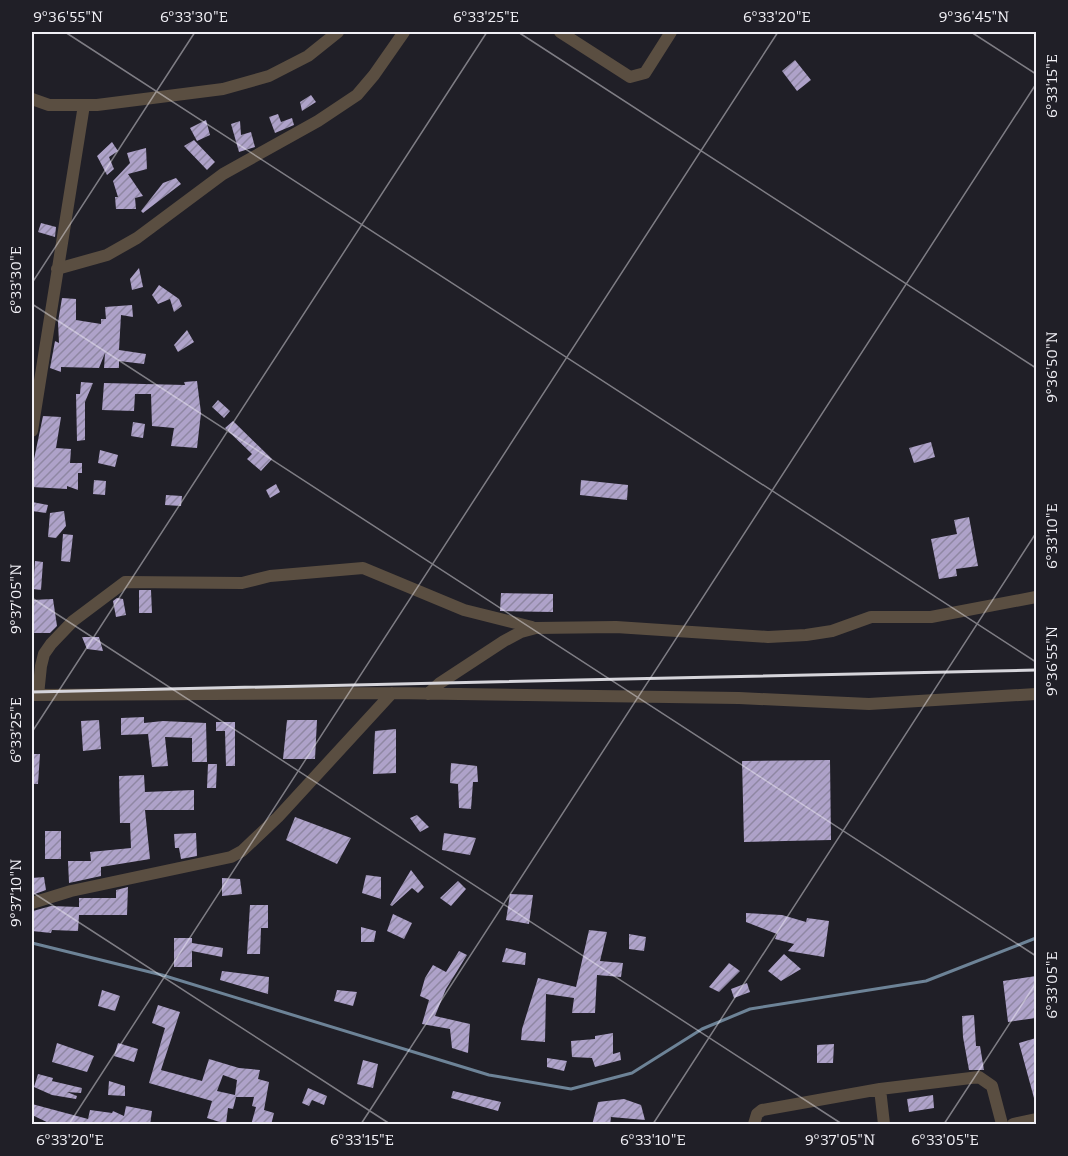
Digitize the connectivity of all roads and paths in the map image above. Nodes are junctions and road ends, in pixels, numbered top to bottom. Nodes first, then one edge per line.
1 (338, 32) edge
2 (404, 32) edge
3 (560, 32) edge
4 (671, 32) edge
5 (32, 99) edge
6 (84, 105) junction
7 (57, 269) junction
8 (32, 431) edge
9 (1036, 597) edge
10 (536, 628) junction
11 (392, 693) junction
12 (428, 694) junction
13 (1036, 694) edge
14 (35, 695) edge
15 (32, 903) edge
16 (880, 1089) junction
17 (1036, 1119) edge
18 (754, 1125) edge
19 (884, 1125) edge
20 (1002, 1125) edge
21 (1013, 1125) edge

1 - 6 street
2 - 7 street
3 - 4 street
5 - 6 street
6 - 7 street
7 - 8 street
9 - 10 street
10 - 12 street
10 - 14 street
11 - 12 street
11 - 14 street
11 - 15 street
12 - 13 street
16 - 18 street
16 - 19 street
16 - 20 street
17 - 21 street

